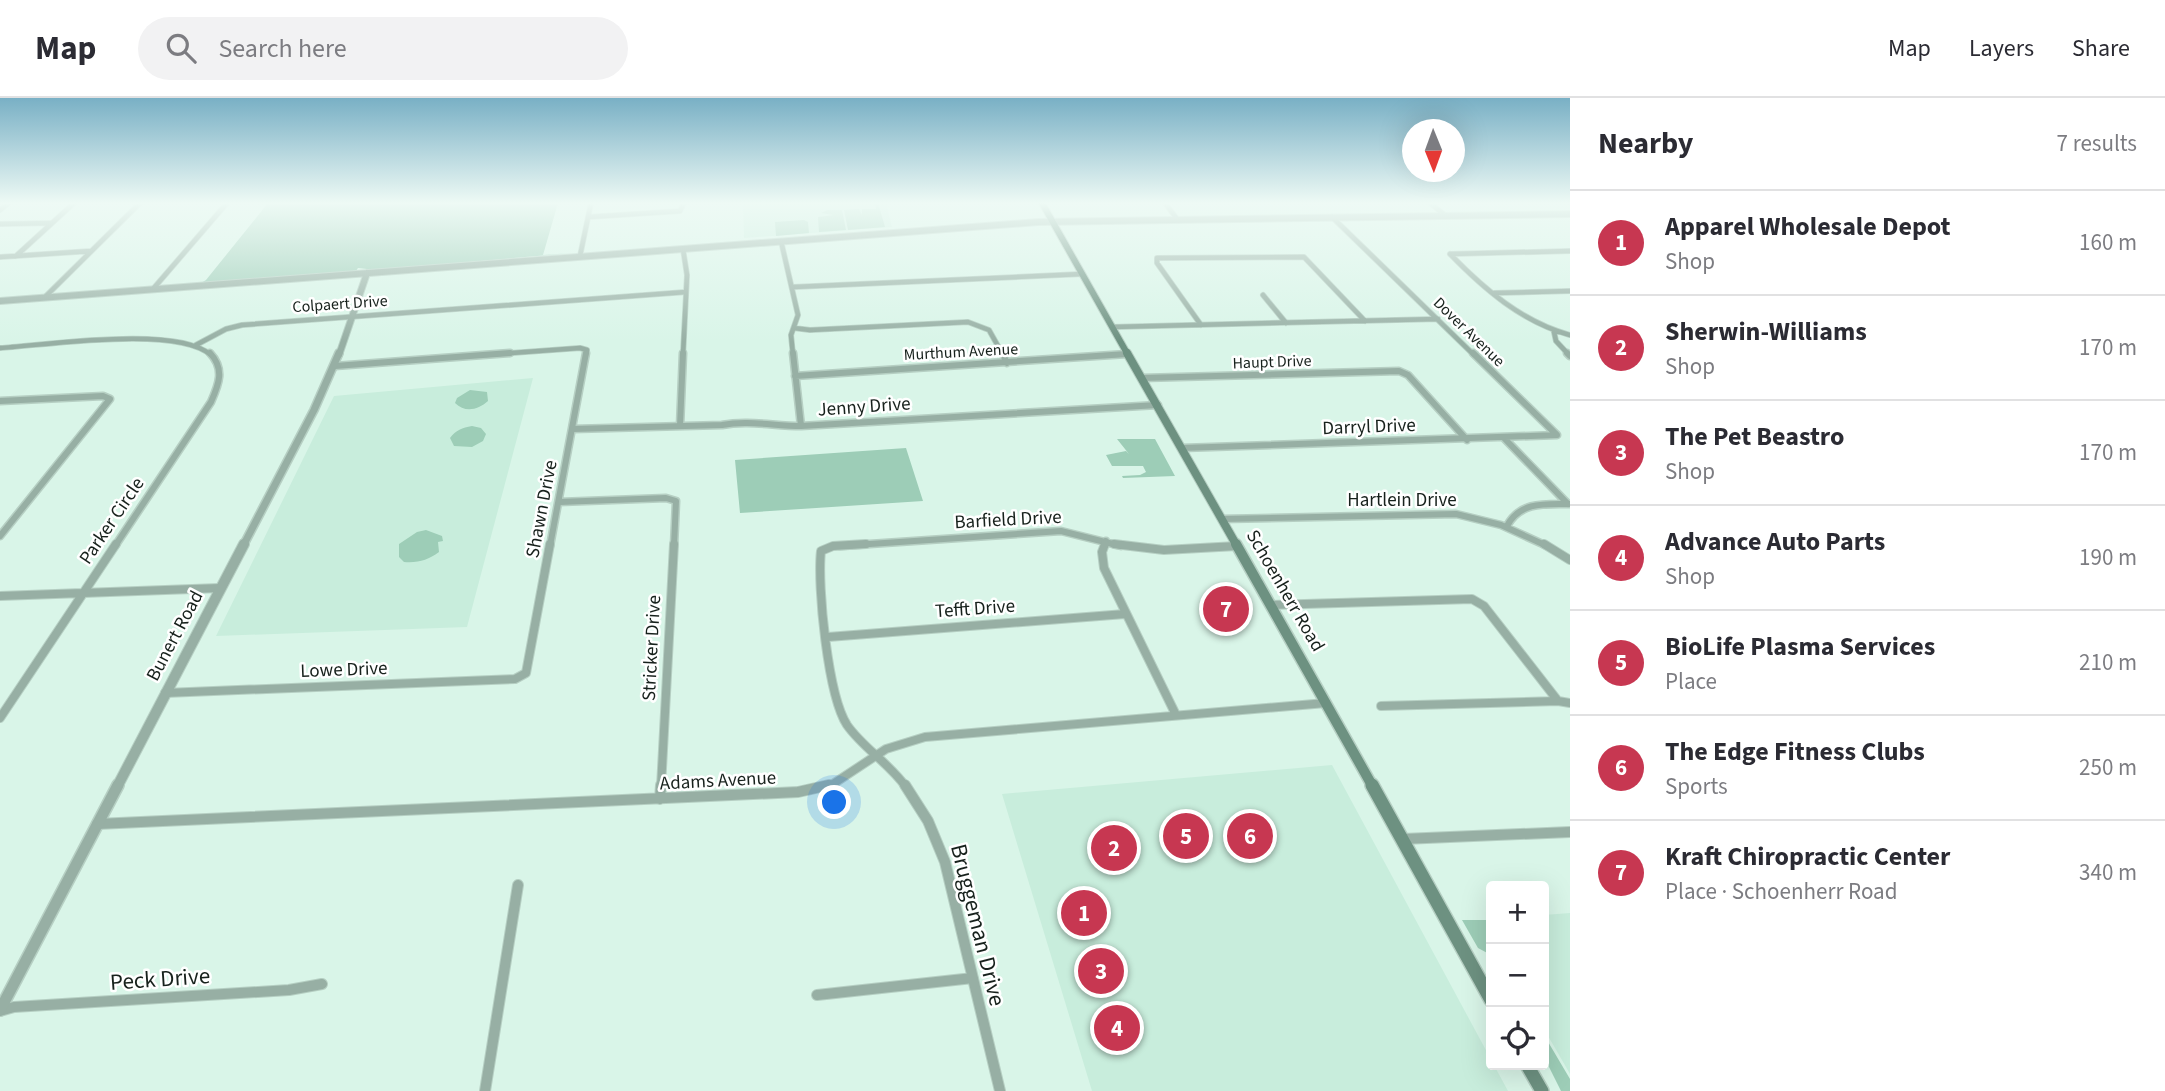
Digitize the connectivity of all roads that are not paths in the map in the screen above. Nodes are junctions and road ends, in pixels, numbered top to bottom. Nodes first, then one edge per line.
1 (23, 249) edge
2 (187, 249) edge
3 (581, 249) edge
4 (678, 249) edge
5 (683, 249) edge
6 (783, 249) edge
7 (1068, 249) edge
8 (1366, 249) edge
9 (92, 251) joint
10 (1570, 251) edge
11 (16, 256) junction
12 (580, 256) junction
13 (0, 257) edge
14 (367, 273) junction
15 (1082, 274) junction
16 (793, 288) junction
17 (153, 289) junction
18 (1570, 291) edge
19 (686, 292) junction
20 (1494, 292) junction
21 (1263, 295) dead end
22 (45, 297) junction
23 (0, 301) edge
24 (354, 315) junction
25 (1438, 319) junction
26 (1365, 321) junction
27 (1286, 323) junction
28 (1201, 325) junction
29 (1112, 327) junction
30 (794, 328) junction
31 (1554, 332) junction
32 (1570, 335) edge
33 (196, 345) junction
34 (0, 348) edge
35 (1127, 354) junction
36 (1570, 356) edge
37 (1007, 363) junction
38 (335, 366) junction
39 (795, 376) junction
40 (1142, 378) junction
41 (0, 401) edge
42 (1158, 405) junction
43 (680, 426) junction
44 (802, 426) junction
45 (573, 429) junction
46 (1557, 435) joint
47 (1504, 438) junction
48 (1467, 439) junction
49 (1182, 448) junction
50 (559, 502) junction
51 (1569, 504) edge
52 (1222, 519) junction
53 (1507, 526) junction
54 (0, 536) edge
55 (1106, 541) junction
56 (1237, 546) junction
57 (821, 551) joint
58 (1570, 560) edge
59 (220, 588) junction
60 (83, 593) junction
61 (0, 596) edge
62 (1271, 605) junction
63 (1125, 614) junction
64 (828, 637) junction
65 (523, 676) joint
66 (165, 693) junction
67 (1558, 701) junction
68 (1326, 703) junction
69 (1570, 703) edge
70 (1381, 706) dead end
71 (1176, 715) junction
72 (0, 718) edge
73 (878, 755) junction
74 (660, 799) junction
75 (96, 824) junction
76 (1570, 832) edge
77 (1401, 839) junction
78 (518, 885) dead end
79 (973, 978) junction
80 (322, 984) dead end
81 (1486, 991) edge
82 (817, 995) dead end
83 (0, 1010) edge
84 (1530, 1070) edge
85 (485, 1091) edge
86 (1000, 1091) edge
87 (1542, 1091) edge

1 - 11 street
2 - 17 street
3 - 12 street
4 - 12 street
5 - 19 street
6 - 16 street
7 - 15 main road, Schoenherr Road
8 - 25 street, Dover Avenue
9 - 11 street
9 - 22 street
10 - 20 street
11 - 13 street
12 - 14 street
14 - 17 street
14 - 24 street, Bunert Road
15 - 16 street
15 - 29 main road, Schoenherr Road
16 - 30 street
17 - 22 street
18 - 20 street
19 - 24 street, Colpaert Drive
19 - 43 street
20 - 31 street
21 - 27 street
22 - 23 street
24 - 33 street, Colpaert Drive
24 - 38 street, Bunert Road
25 - 26 street
25 - 46 street, Dover Avenue
26 - 27 street
26 - 28 street
27 - 28 street
28 - 29 street
29 - 35 main road, Schoenherr Road
30 - 37 street
30 - 39 street
31 - 32 street
31 - 36 street
33 - 34 street
33 - 60 street, Parker Circle
35 - 37 street, Murthum Avenue
35 - 40 main road, Schoenherr Road
37 - 39 street, Murthum Avenue
38 - 45 street, Shawn Drive
38 - 59 street, Bunert Road
39 - 44 street
40 - 42 main road, Schoenherr Road
40 - 48 street, Haupt Drive
41 - 54 street
42 - 44 street, Jenny Drive
42 - 49 main road, Schoenherr Road
43 - 44 street, Jenny Drive
43 - 45 street, Jenny Drive
45 - 50 street, Shawn Drive
46 - 47 street, Darryl Drive
47 - 48 street, Darryl Drive
47 - 51 street
48 - 49 street, Darryl Drive
49 - 52 main road, Schoenherr Road
50 - 65 street, Shawn Drive
50 - 74 street, Stricker Drive
51 - 53 street
52 - 53 street, Hartlein Drive
52 - 56 main road, Schoenherr Road
53 - 58 street, Hartlein Drive
55 - 56 street, Barfield Drive
55 - 57 street, Barfield Drive
55 - 63 street
56 - 62 main road, Schoenherr Road
57 - 64 street, Bruggeman Drive
59 - 60 street
59 - 66 street, Bunert Road
60 - 61 street
60 - 72 street, Parker Circle
62 - 67 street
62 - 68 main road, Schoenherr Road
63 - 64 street, Tefft Drive
63 - 71 street
64 - 73 street, Bruggeman Drive
65 - 66 street, Lowe Drive
66 - 75 street, Bunert Road
67 - 69 street
67 - 70 street
68 - 71 street, Adams Avenue
68 - 77 main road, Schoenherr Road
71 - 73 street, Adams Avenue
73 - 74 street, Adams Avenue
73 - 79 street, Bruggeman Drive
74 - 75 street, Adams Avenue
75 - 83 street, Bunert Road
76 - 77 street
77 - 81 main road, Schoenherr Road
78 - 85 street
79 - 82 street
79 - 86 street, Bruggeman Drive
80 - 83 street, Peck Drive
84 - 87 main road

